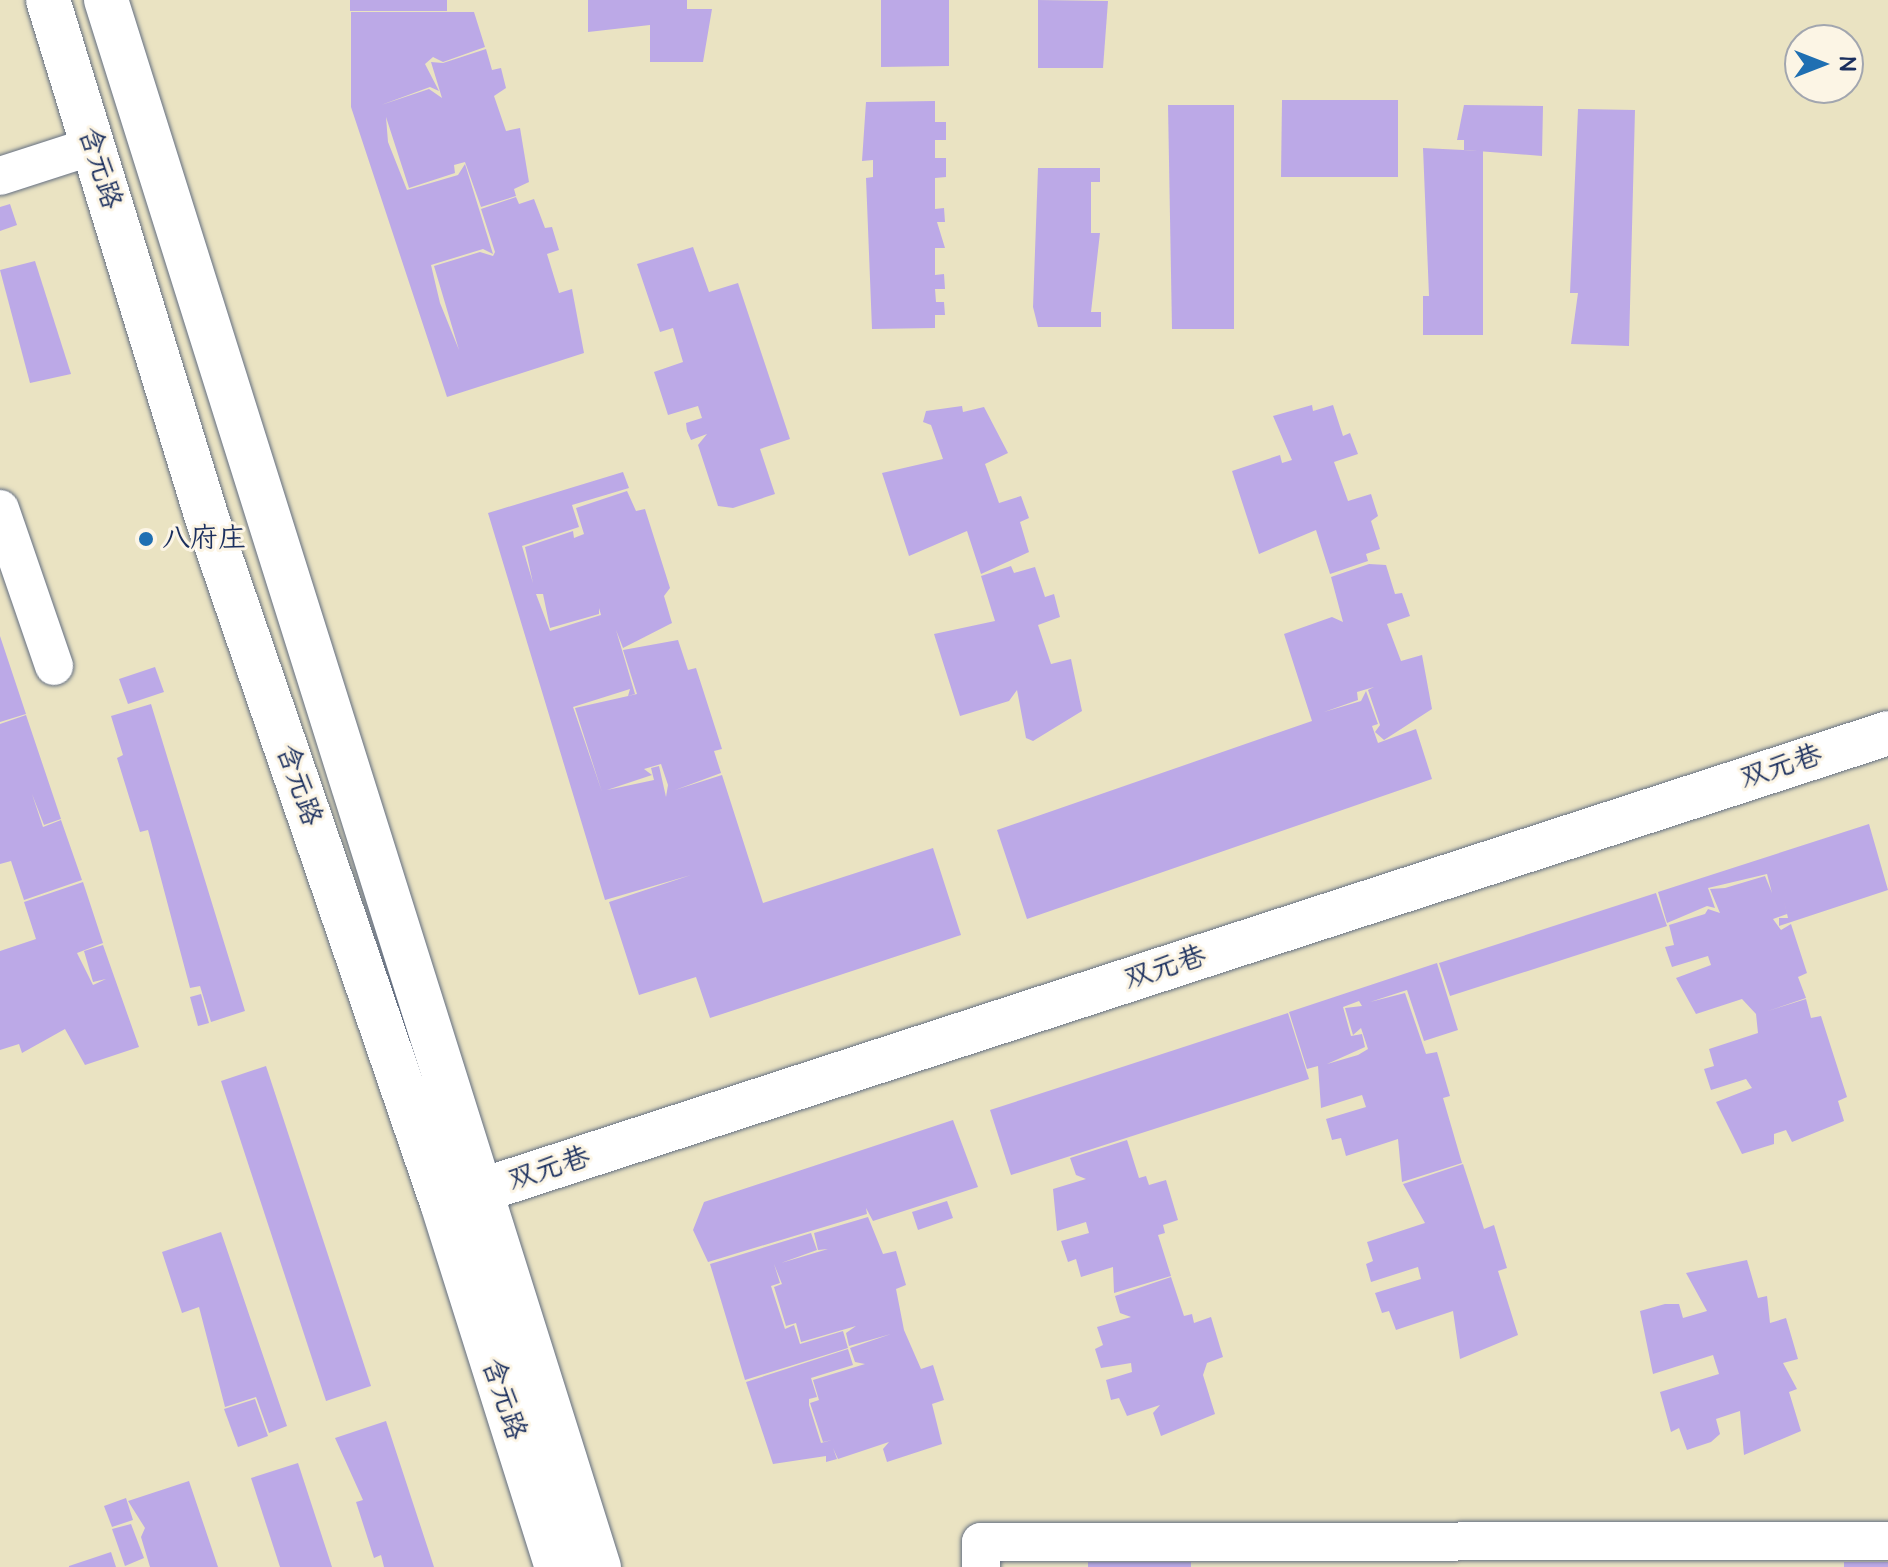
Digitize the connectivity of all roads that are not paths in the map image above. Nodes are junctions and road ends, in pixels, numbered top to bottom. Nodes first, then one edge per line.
1 (48, 0) edge
2 (106, 0) edge
3 (93, 146) junction
4 (0, 176) edge
5 (0, 509) edge
6 (54, 666) dead end
7 (1888, 733) edge
8 (460, 1198) junction
9 (1888, 1541) edge
10 (557, 1567) edge
11 (599, 1567) edge
12 (981, 1567) edge

1 - 3 main road, 含元路
2 - 8 main road, 含元路
3 - 4 street
3 - 8 main road, 含元路
5 - 6 street
7 - 8 main road, 双元巷
8 - 10 main road, 含元路
8 - 11 main road, 含元路
9 - 12 street

